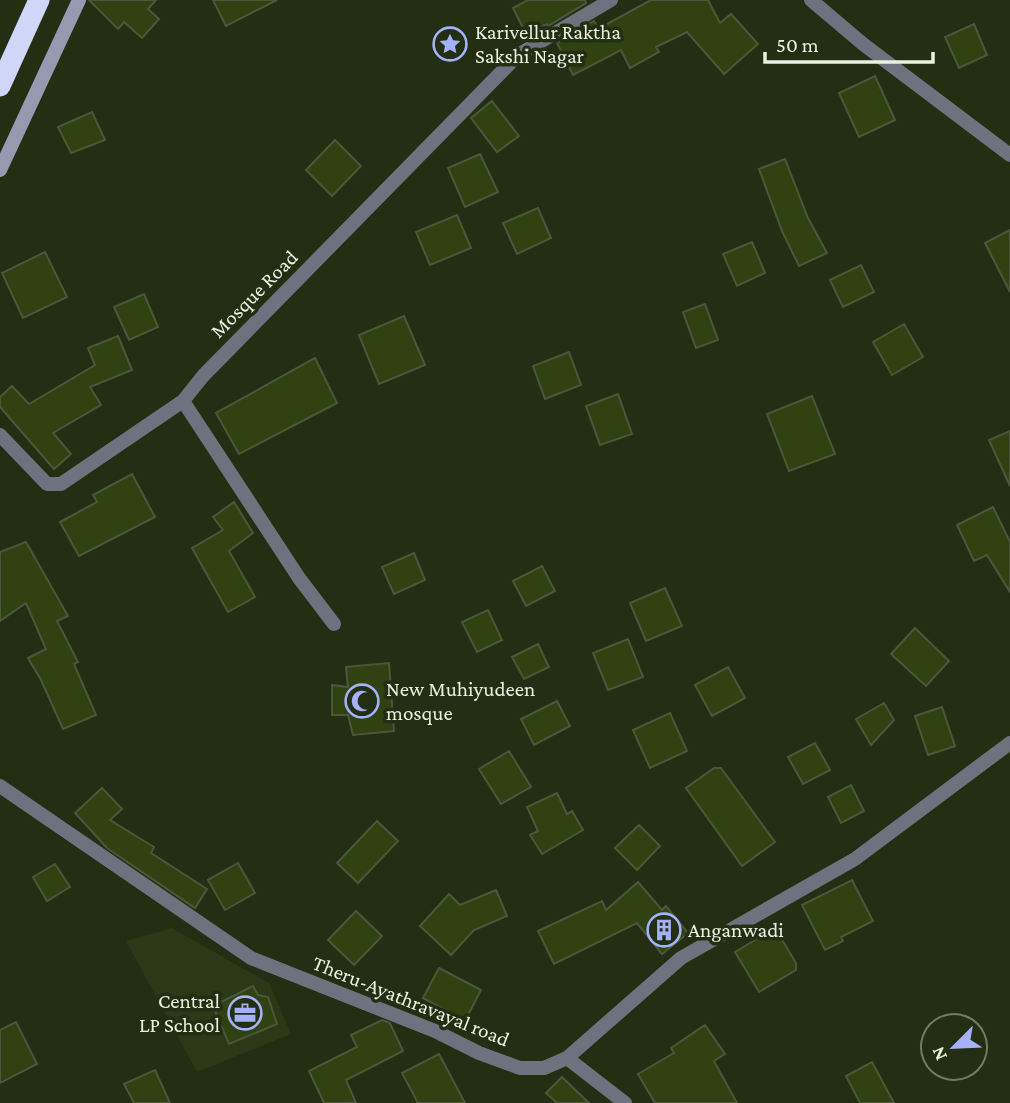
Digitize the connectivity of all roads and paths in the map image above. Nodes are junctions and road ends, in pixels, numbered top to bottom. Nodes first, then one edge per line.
1 (39, 0) edge
2 (79, 0) edge
3 (611, 0) edge
4 (811, 0) edge
5 (0, 86) edge
6 (1010, 155) edge
7 (0, 170) edge
8 (183, 401) junction
9 (0, 435) edge
10 (334, 624) dead end
11 (1010, 743) edge
12 (0, 786) edge
13 (568, 1058) junction
14 (625, 1103) edge

1 - 5 highway
2 - 7 street
3 - 8 street, Mosque Road
4 - 6 street
8 - 9 street, Mosque Road
8 - 10 street
11 - 13 street, Theru-Ayathravayal road
12 - 13 street, Theru-Ayathravayal road
13 - 14 street

